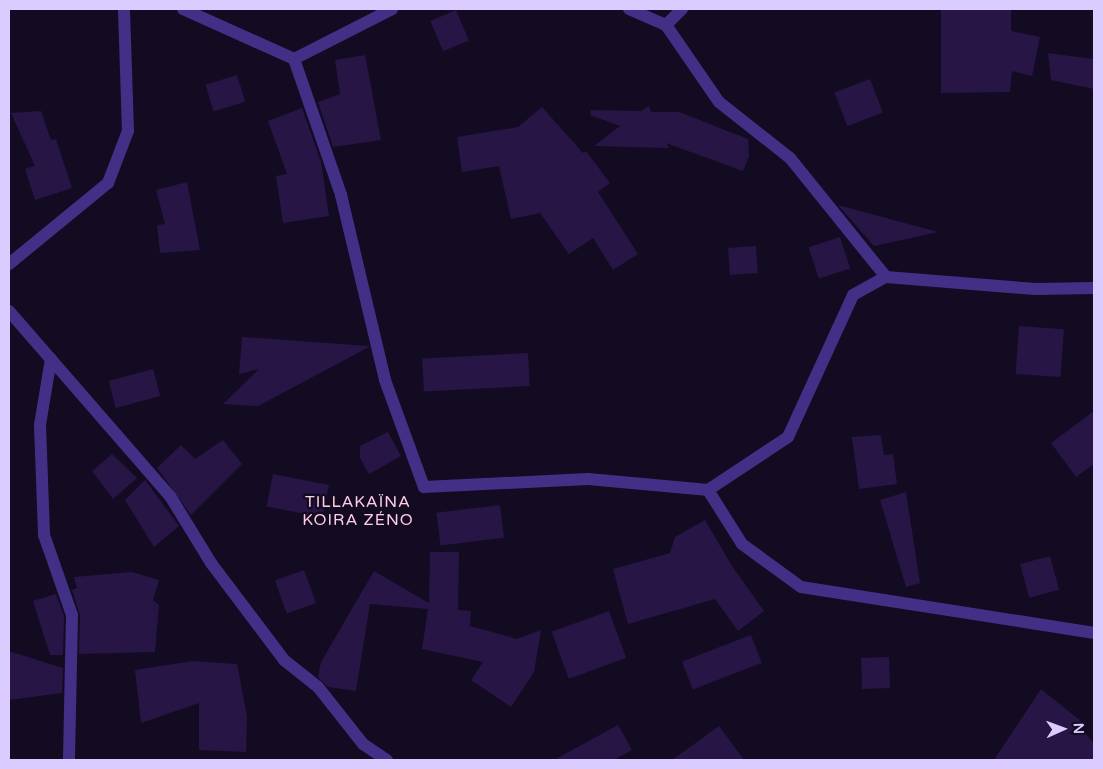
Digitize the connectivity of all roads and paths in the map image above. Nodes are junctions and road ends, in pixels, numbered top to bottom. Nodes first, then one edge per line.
1 (124, 9) edge
2 (183, 9) edge
3 (392, 9) edge
4 (629, 9) edge
5 (682, 9) edge
6 (666, 25) junction
7 (294, 60) junction
8 (9, 264) edge
9 (886, 277) junction
10 (1094, 288) edge
11 (9, 311) edge
12 (51, 359) junction
13 (708, 490) junction
14 (1094, 633) edge
15 (69, 760) edge
16 (387, 760) edge

1 - 8 street
2 - 7 street
3 - 7 street
4 - 6 street
5 - 6 street
6 - 9 street
7 - 13 street
9 - 10 street
9 - 13 street
11 - 12 street
12 - 15 street
12 - 16 street
13 - 14 street

